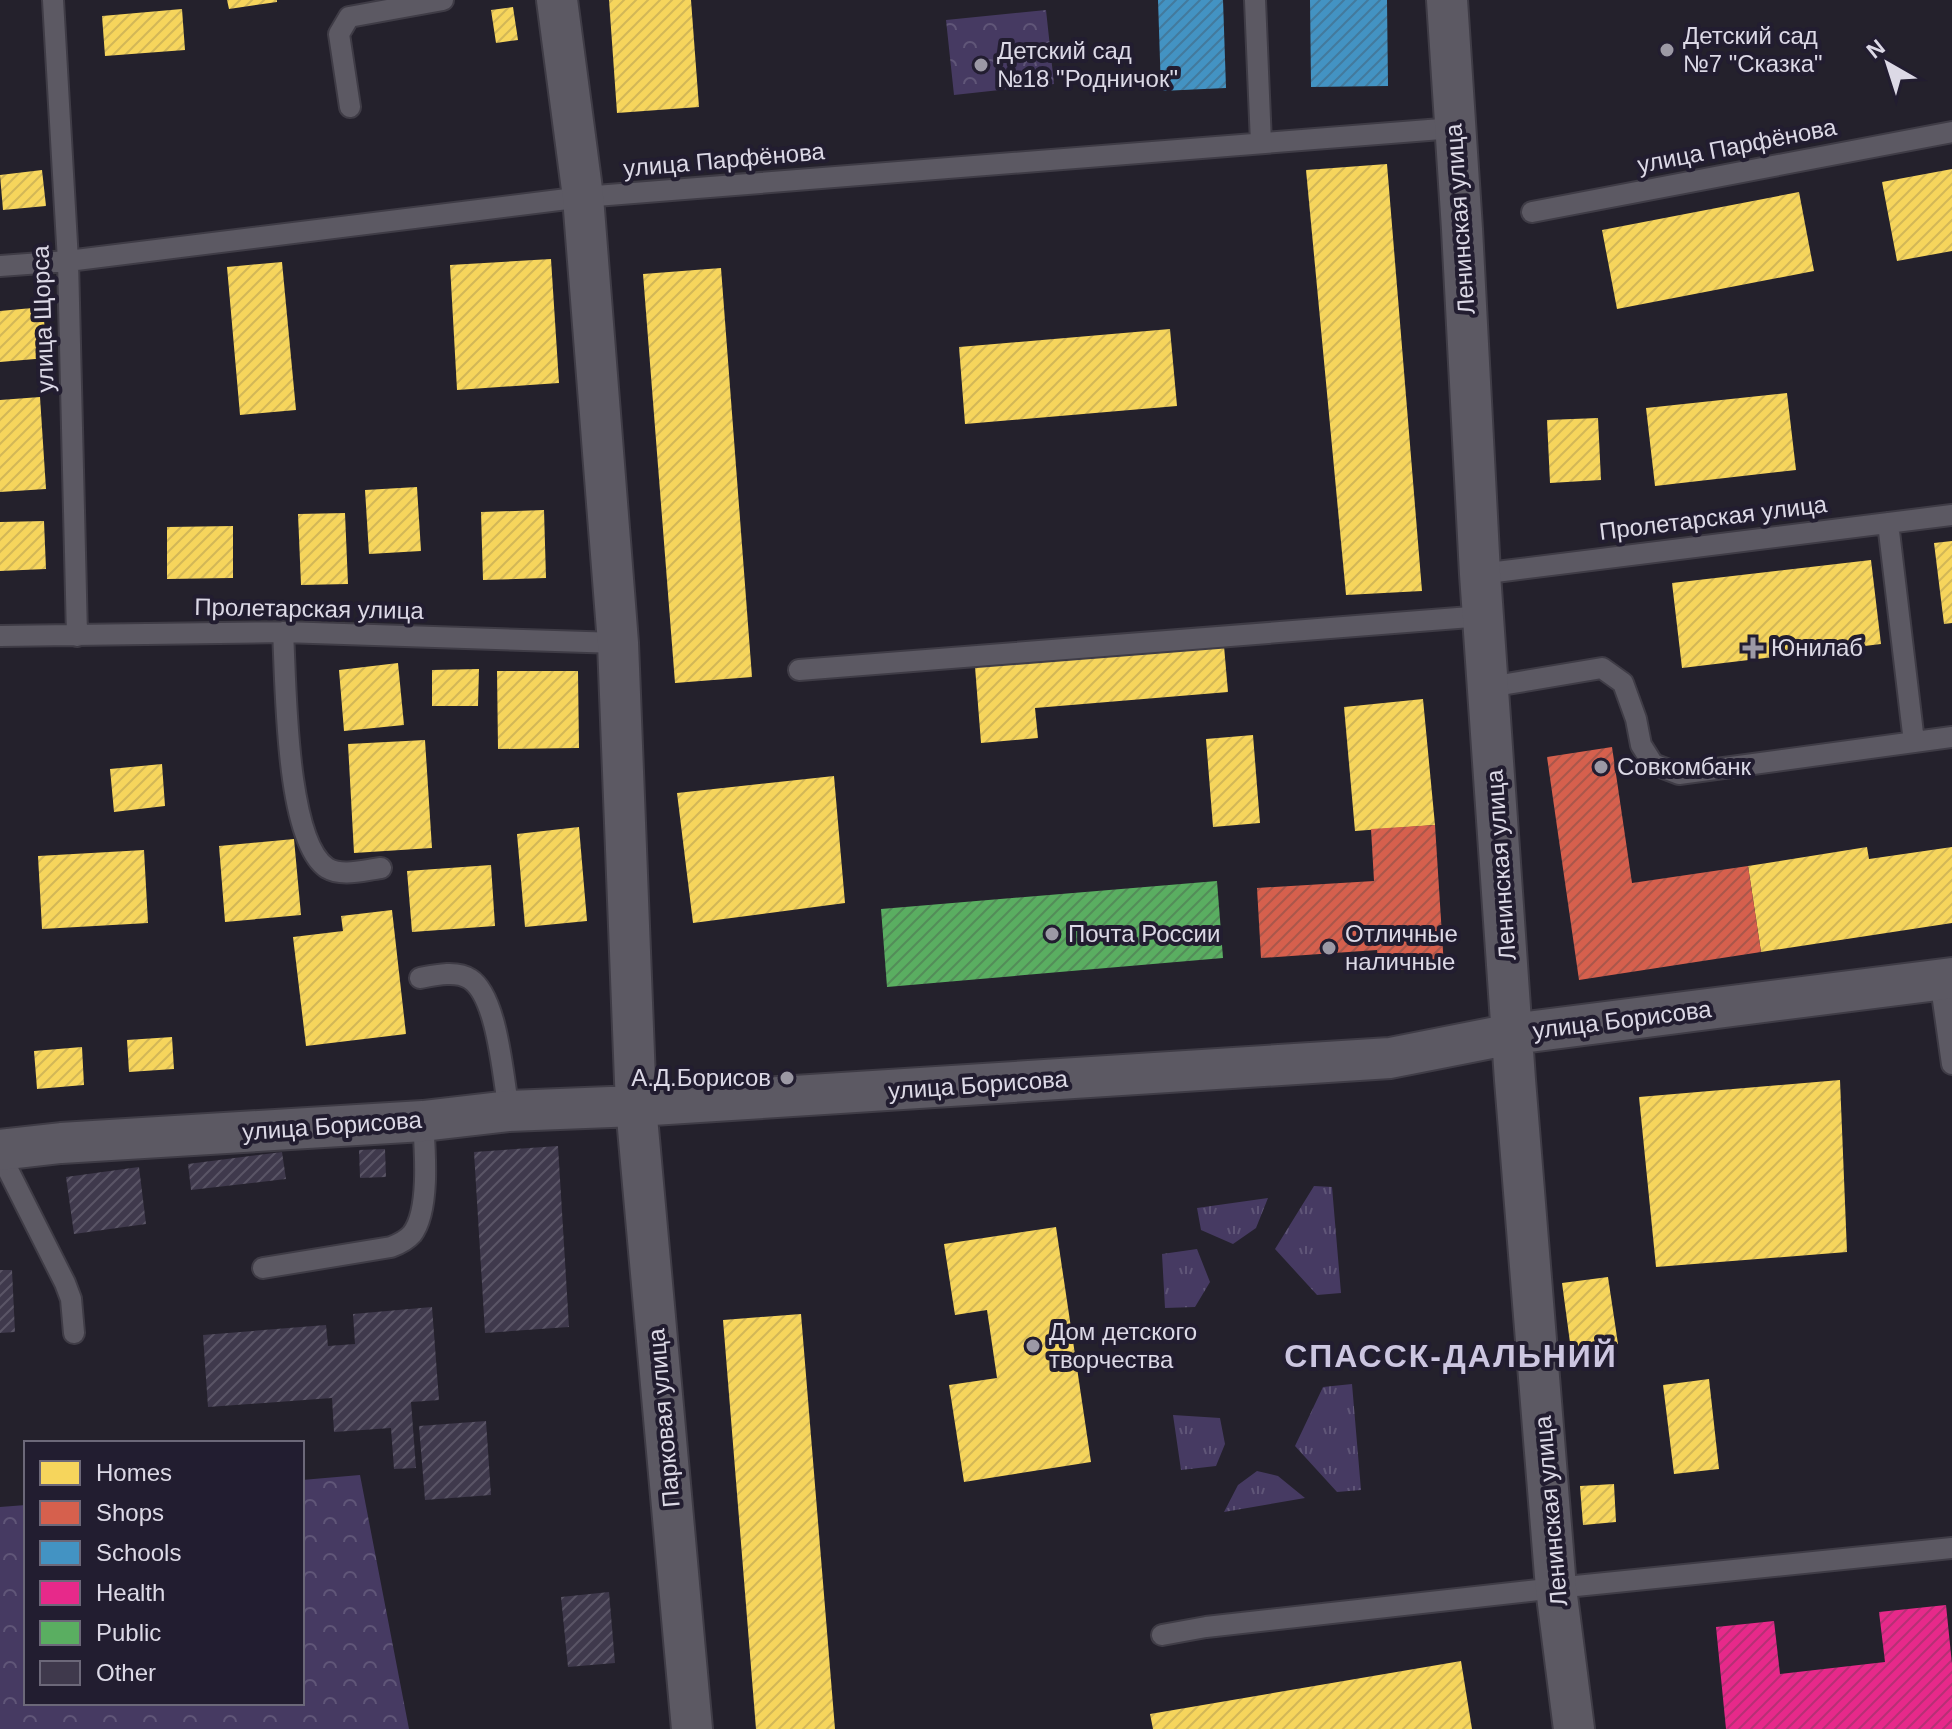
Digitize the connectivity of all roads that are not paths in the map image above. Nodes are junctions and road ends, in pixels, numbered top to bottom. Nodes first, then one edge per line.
1 (53, 0) edge
2 (443, 0) edge
3 (557, 0) edge
4 (1255, 0) edge
5 (1447, 0) edge
6 (350, 107) dead end
7 (1454, 128) junction
8 (1952, 132) edge
9 (1261, 143) junction
10 (583, 197) junction
11 (1532, 212) dead end
12 (68, 261) junction
13 (0, 266) edge
14 (1952, 515) edge
15 (1888, 523) junction
16 (1480, 574) junction
17 (1483, 616) junction
18 (283, 632) junction
19 (0, 636) edge
20 (77, 636) junction
21 (618, 643) junction
22 (799, 670) dead end
23 (1489, 687) junction
24 (1952, 737) edge
25 (1914, 742) junction
26 (381, 868) dead end
27 (420, 978) dead end
28 (1946, 978) edge
29 (1512, 1034) junction
30 (1952, 1064) edge
31 (636, 1106) junction
32 (509, 1111) junction
33 (423, 1121) junction
34 (0, 1152) edge
35 (263, 1268) dead end
36 (74, 1333) dead end
37 (1952, 1548) edge
38 (1556, 1588) junction
39 (1162, 1635) dead end
40 (692, 1729) edge
41 (1574, 1729) edge

1 - 12 lane, улица Щорса
2 - 6 lane
3 - 10 street, Парковая улица
4 - 9 lane
5 - 7 street, Ленинская улица
7 - 9 lane, улица Парфёнова
7 - 16 street, Ленинская улица
8 - 11 lane, улица Парфёнова
9 - 10 lane, улица Парфёнова
10 - 12 lane, улица Парфёнова
10 - 21 street, Парковая улица
12 - 13 lane, улица Парфёнова
12 - 20 lane, улица Щорса
14 - 15 lane, Пролетарская улица
15 - 16 lane, Пролетарская улица
15 - 25 lane
16 - 17 street, Ленинская улица
17 - 22 lane
17 - 23 street, Ленинская улица
18 - 20 lane, Пролетарская улица
18 - 21 lane, Пролетарская улица
18 - 26 lane
19 - 20 lane, Пролетарская улица
21 - 31 street, Парковая улица
23 - 25 lane
23 - 29 street, Ленинская улица
24 - 25 lane
27 - 32 lane
28 - 29 street, улица Борисова
28 - 30 lane
29 - 31 street, улица Борисова
29 - 38 street, Ленинская улица
31 - 32 street, улица Борисова
31 - 40 street, Парковая улица
32 - 33 street, улица Борисова
33 - 34 street, улица Борисова
33 - 35 lane
34 - 36 lane
37 - 38 lane
38 - 39 lane
38 - 41 street, Ленинская улица

